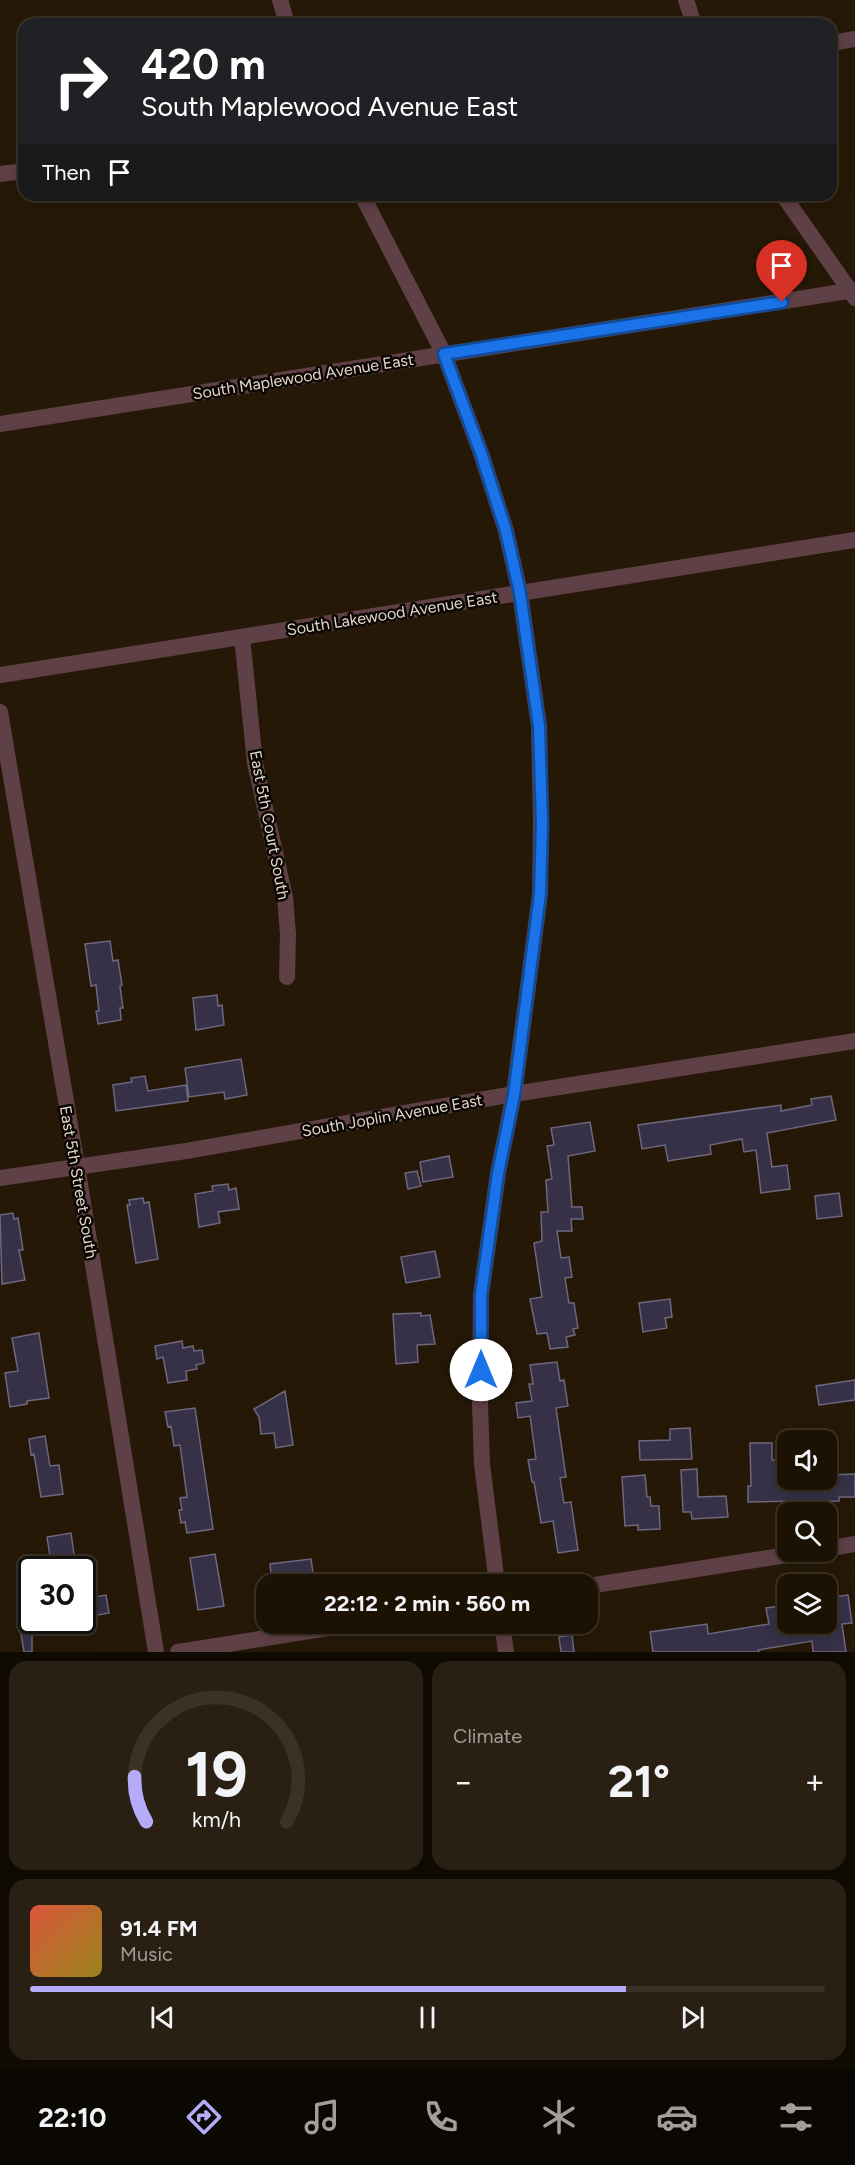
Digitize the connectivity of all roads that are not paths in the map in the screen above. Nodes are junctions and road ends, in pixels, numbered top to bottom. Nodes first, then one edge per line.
1 (280, 0) edge
2 (686, 0) edge
3 (285, 18) edge
4 (692, 18) edge
5 (855, 39) edge
6 (837, 42) edge
7 (18, 172) edge
8 (0, 174) edge
9 (365, 201) edge
10 (787, 201) edge
11 (854, 293) edge
12 (444, 354) junction
13 (0, 424) edge
14 (855, 540) edge
15 (520, 593) junction
16 (242, 637) junction
17 (0, 675) edge
18 (0, 712) edge
19 (287, 977) dead end
20 (855, 1041) edge
21 (514, 1095) junction
22 (77, 1166) junction
23 (0, 1178) edge
24 (855, 1544) edge
25 (837, 1547) edge
26 (777, 1557) edge
27 (496, 1574) edge
28 (598, 1584) edge
29 (295, 1634) edge
30 (504, 1634) edge
31 (289, 1635) junction
32 (156, 1652) edge
33 (178, 1652) edge
34 (292, 1652) edge
35 (506, 1652) edge

1 - 3 street
2 - 4 street
5 - 6 street
7 - 8 street
9 - 12 street
10 - 11 street
11 - 12 street, South Maplewood Avenue East
12 - 13 street, South Maplewood Avenue East
12 - 15 street
14 - 15 street, South Lakewood Avenue East
15 - 16 street, South Lakewood Avenue East
15 - 21 street
16 - 17 street, South Lakewood Avenue East
16 - 19 street, East 5th Court South
18 - 22 street, East 5th Street South
20 - 21 street, South Joplin Avenue East
21 - 22 street, South Joplin Avenue East
21 - 27 street
22 - 23 street, South Joplin Avenue East
22 - 32 street, East 5th Street South
24 - 25 street
26 - 28 street
29 - 31 street
30 - 35 street
31 - 33 street
31 - 34 street

